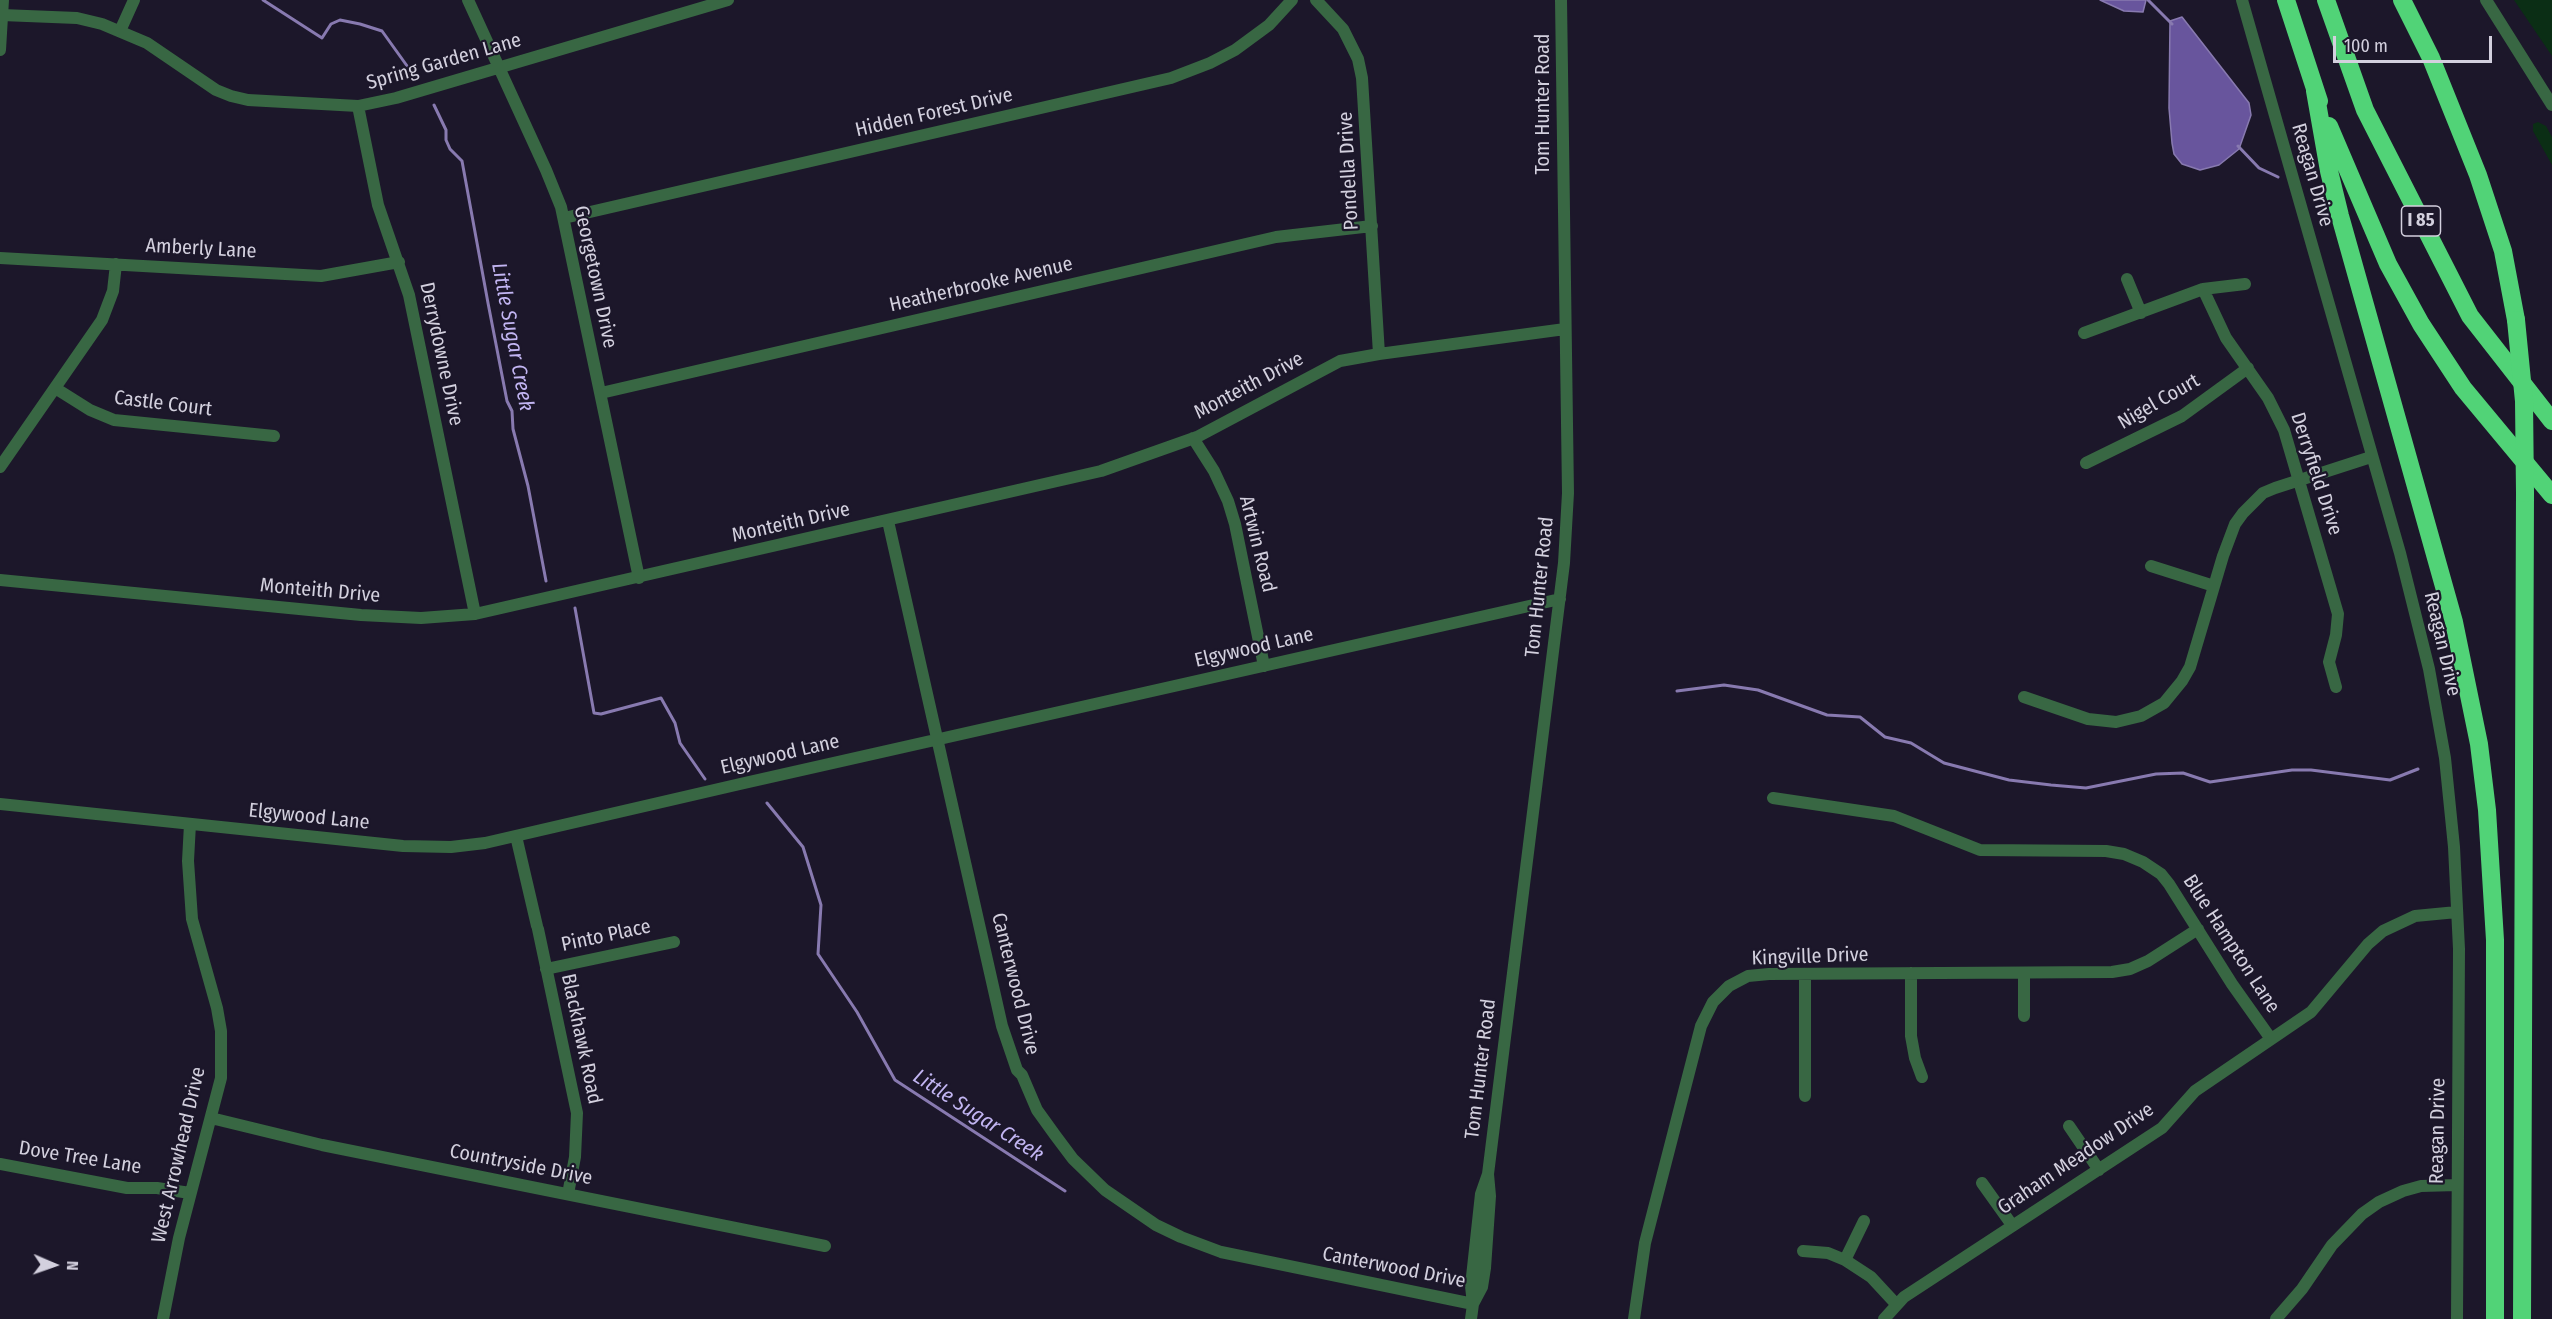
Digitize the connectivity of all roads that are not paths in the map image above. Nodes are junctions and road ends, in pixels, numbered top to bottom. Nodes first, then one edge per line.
1 (3, 0) edge
2 (134, 0) edge
3 (468, 0) edge
4 (728, 0) edge
5 (1292, 0) edge
6 (1316, 0) edge
7 (1561, 0) edge
8 (2242, 0) edge
9 (2286, 0) edge
10 (2326, 0) edge
11 (2402, 0) edge
12 (2486, 0) edge
13 (2, 15) junction
14 (120, 31) junction
15 (0, 50) edge
16 (499, 67) junction
17 (2315, 91) junction
18 (2552, 105) edge
19 (358, 106) junction
20 (564, 218) junction
21 (1372, 226) junction
22 (0, 258) edge
23 (399, 262) junction
24 (116, 264) junction
25 (2127, 279) dead end
26 (2245, 284) dead end
27 (2203, 289) junction
28 (2141, 313) junction
29 (1565, 329) junction
30 (2084, 333) dead end
31 (1378, 354) junction
32 (2248, 368) junction
33 (55, 388) junction
34 (601, 393) junction
35 (2552, 421) edge
36 (274, 436) dead end
37 (1193, 438) junction
38 (2372, 457) junction
39 (2086, 464) dead end
40 (0, 467) edge
41 (2298, 480) junction
42 (2552, 495) edge
43 (888, 521) junction
44 (2151, 566) dead end
45 (639, 578) junction
46 (0, 580) edge
47 (2214, 586) junction
48 (1560, 599) junction
49 (475, 614) junction
50 (1264, 666) junction
51 (2336, 687) dead end
52 (2024, 697) dead end
53 (938, 740) junction
54 (1773, 798) dead end
55 (0, 804) edge
56 (190, 824) junction
57 (516, 836) junction
58 (2457, 912) junction
59 (2198, 929) junction
60 (674, 942) dead end
61 (546, 969) junction
62 (1911, 973) junction
63 (2024, 973) junction
64 (1805, 975) junction
65 (2024, 1016) dead end
66 (2271, 1039) junction
67 (1922, 1077) dead end
68 (1805, 1096) dead end
69 (211, 1118) junction
70 (2069, 1126) dead end
71 (0, 1164) edge
72 (2099, 1170) junction
73 (1982, 1183) dead end
74 (2457, 1185) junction
75 (190, 1193) junction
76 (568, 1194) junction
77 (1864, 1221) dead end
78 (2012, 1225) junction
79 (825, 1246) dead end
80 (1803, 1251) dead end
81 (1845, 1260) junction
82 (1473, 1304) junction
83 (1896, 1304) junction
84 (163, 1319) edge
85 (1471, 1319) edge
86 (1634, 1319) edge
87 (1884, 1319) edge
88 (2277, 1319) edge
89 (2457, 1319) edge
90 (2495, 1319) edge
91 (2522, 1319) edge

1 - 13 street
2 - 14 street
3 - 16 street, Georgetown Drive
4 - 16 street, Spring Garden Lane
5 - 20 street, Hidden Forest Drive
6 - 21 street, Pondella Drive
7 - 29 street, Tom Hunter Road
8 - 38 street, Reagan Drive
9 - 17 highway, I 85
10 - 35 highway, I 85
11 - 91 highway, bridge
12 - 18 street
13 - 14 street, Spring Garden Lane
13 - 15 street
14 - 19 street, Spring Garden Lane
16 - 19 street, Spring Garden Lane
16 - 20 street, Georgetown Drive
17 - 42 highway, I 85
17 - 90 highway
19 - 23 street, Derrydowne Drive
20 - 34 street, Georgetown Drive
21 - 31 street, Pondella Drive
21 - 34 street, Heatherbrooke Avenue
22 - 24 street, Amberly Lane
23 - 24 street, Amberly Lane
23 - 49 street, Derrydowne Drive
24 - 33 street
25 - 28 street
26 - 27 street
27 - 28 street
27 - 32 street, Derryfield Drive
28 - 30 street
29 - 31 street, Monteith Drive
29 - 48 street, Tom Hunter Road
31 - 37 street, Monteith Drive
32 - 39 street, Nigel Court
32 - 41 street, Derryfield Drive
33 - 36 street, Castle Court
33 - 40 street
34 - 45 street, Georgetown Drive
37 - 43 street, Monteith Drive
37 - 50 street, Artwin Road
38 - 41 street
38 - 58 street, Reagan Drive
41 - 47 street
41 - 51 street, Derryfield Drive
43 - 45 street, Monteith Drive
43 - 53 street, Canterwood Drive
44 - 47 street
45 - 49 street, Monteith Drive
46 - 49 street, Monteith Drive
47 - 52 street
48 - 50 street, Elgywood Lane
48 - 82 street, Tom Hunter Road
50 - 53 street, Elgywood Lane
53 - 57 street, Elgywood Lane
53 - 82 street, Canterwood Drive
54 - 59 street, Blue Hampton Lane
55 - 56 street, Elgywood Lane
56 - 57 street, Elgywood Lane
56 - 69 street, West Arrowhead Drive
57 - 61 street, Blackhawk Road
58 - 66 street, Graham Meadow Drive
58 - 74 street, Reagan Drive
59 - 63 street, Kingville Drive
59 - 66 street, Blue Hampton Lane
60 - 61 street, Pinto Place
61 - 76 street, Blackhawk Road
62 - 63 street, Kingville Drive
62 - 64 street, Kingville Drive
62 - 67 street
63 - 65 street
64 - 68 street
64 - 86 street, Kingville Drive
66 - 72 street, Graham Meadow Drive
69 - 75 street, West Arrowhead Drive
69 - 76 street, Countryside Drive
70 - 72 street
71 - 75 street, Dove Tree Lane
72 - 78 street, Graham Meadow Drive
73 - 78 street
74 - 88 street
74 - 89 street, Reagan Drive
75 - 84 street, West Arrowhead Drive
76 - 79 street, Countryside Drive
77 - 81 street
78 - 83 street, Graham Meadow Drive
80 - 81 street
81 - 83 street
82 - 85 street, Tom Hunter Road
83 - 87 street, Graham Meadow Drive

